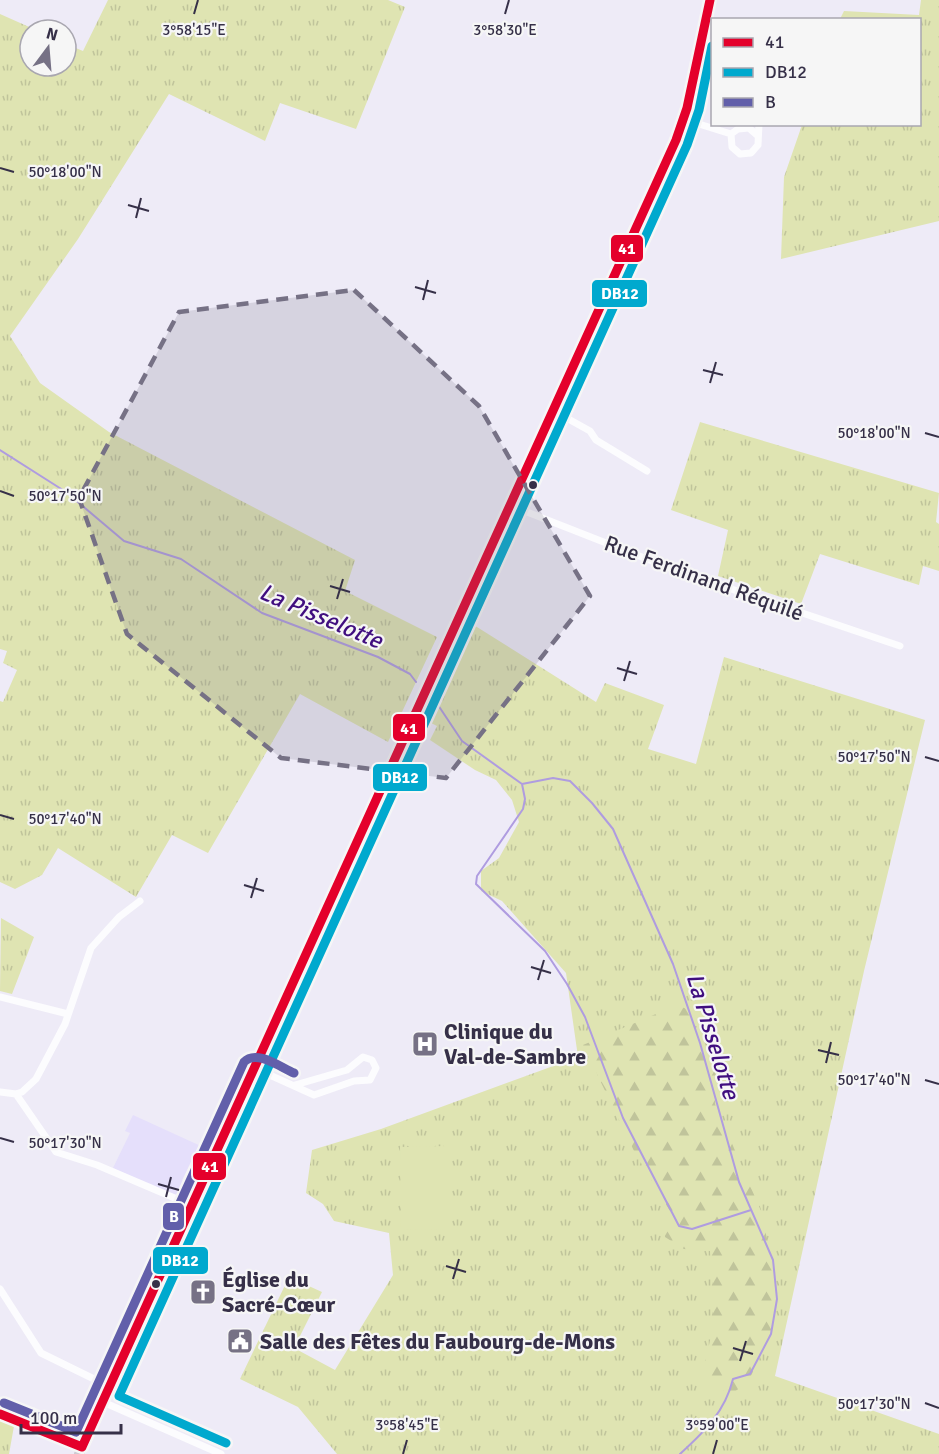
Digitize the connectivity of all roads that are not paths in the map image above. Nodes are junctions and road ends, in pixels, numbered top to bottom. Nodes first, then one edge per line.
1 (710, 0) edge
2 (683, 119) junction
3 (759, 126) edge
4 (731, 134) junction
5 (757, 135) junction
6 (554, 411) junction
7 (647, 471) dead end
8 (509, 505) junction
9 (900, 646) dead end
10 (140, 901) dead end
11 (0, 997) edge
12 (68, 1014) junction
13 (261, 1051) junction
14 (353, 1067) junction
15 (254, 1068) junction
16 (270, 1073) junction
17 (361, 1081) junction
18 (295, 1085) junction
19 (0, 1092) edge
20 (16, 1094) junction
21 (191, 1205) junction
22 (0, 1289) edge
23 (96, 1380) dead end
24 (102, 1402) junction
25 (0, 1414) edge
26 (80, 1451) edge
27 (221, 1454) edge

1 - 2 main road
2 - 4 street
2 - 6 main road
3 - 5 street
4 - 5 street
4 - 5 street
6 - 7 street
6 - 8 main road
8 - 9 street, Rue Ferdinand Réquilé
8 - 13 main road
10 - 12 street
11 - 12 street
12 - 20 street
13 - 15 main road
13 - 16 street
14 - 17 street
14 - 17 street
14 - 18 street
15 - 16 street
15 - 21 main road
16 - 18 street
17 - 18 street
19 - 20 street
20 - 21 street
21 - 24 main road
22 - 23 street
24 - 26 main road
24 - 27 street
25 - 26 street

